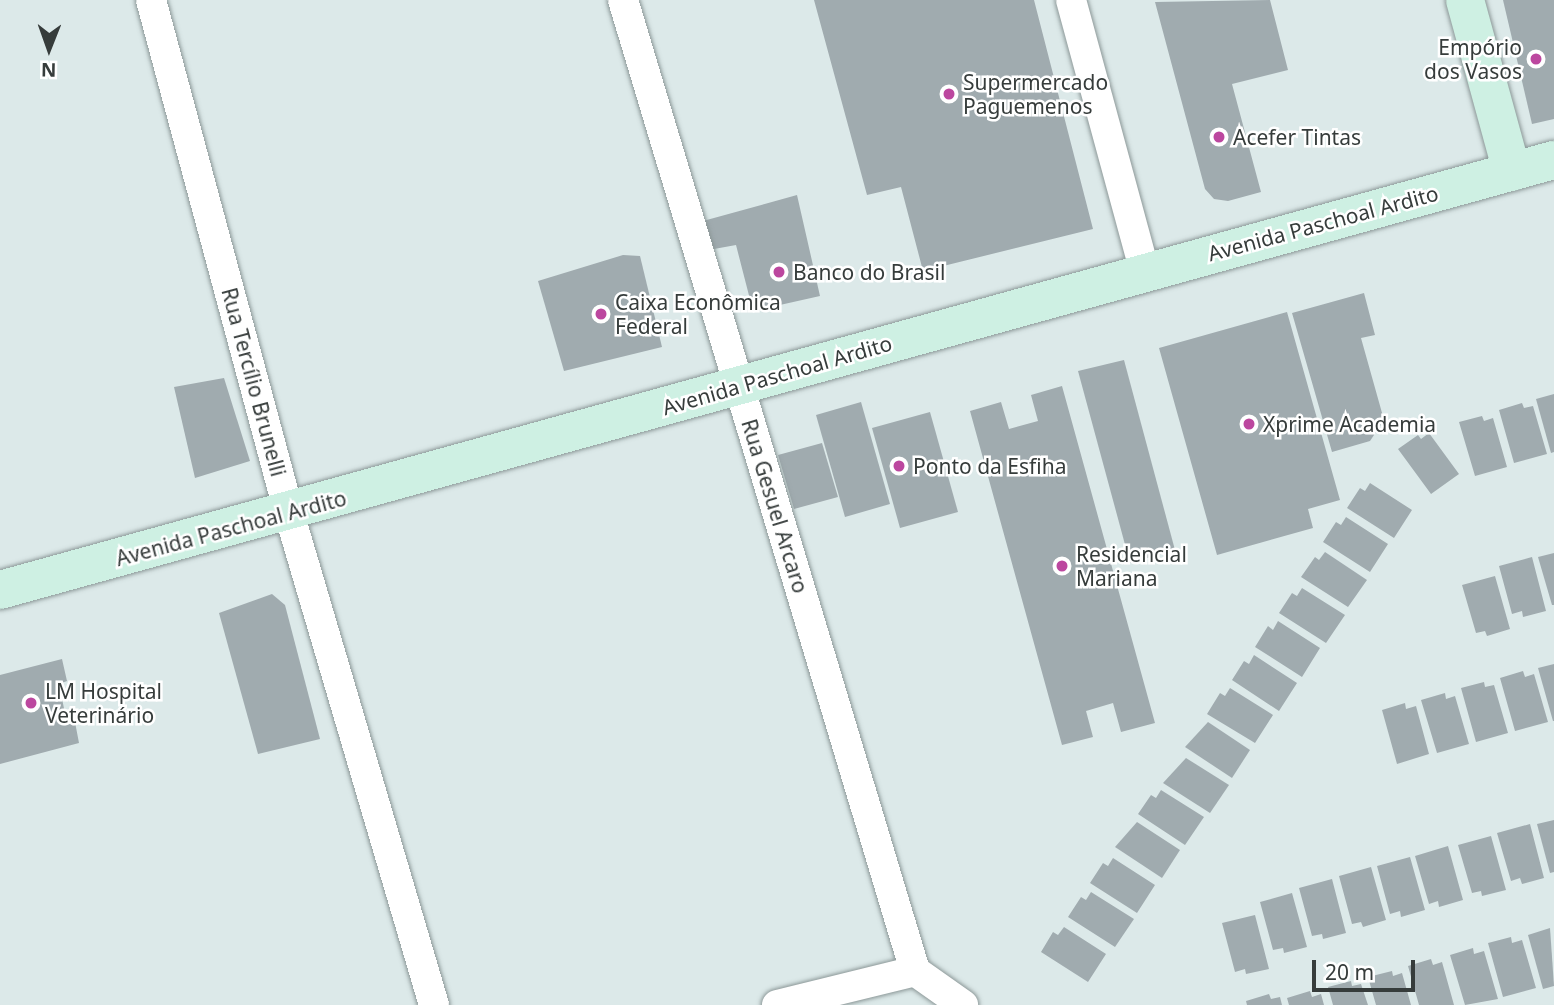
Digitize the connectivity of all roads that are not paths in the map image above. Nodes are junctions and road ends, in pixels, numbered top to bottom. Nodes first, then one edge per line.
1 (151, 0) edge
2 (622, 0) edge
3 (1071, 0) edge
4 (1465, 0) edge
5 (1554, 160) edge
6 (1512, 172) junction
7 (1145, 272) junction
8 (739, 386) junction
9 (289, 513) junction
10 (0, 590) edge
11 (915, 971) junction
12 (434, 1005) edge
13 (777, 1005) edge
14 (963, 1005) edge

1 - 9 street, Rua Tercílio Brunelli
2 - 8 street, Rua Gesuel Arcaro
3 - 7 street
4 - 6 main road
5 - 6 main road, Avenida Paschoal Ardito
6 - 7 main road, Avenida Paschoal Ardito
7 - 8 main road, Avenida Paschoal Ardito
8 - 9 main road, Avenida Paschoal Ardito
8 - 11 street, Rua Gesuel Arcaro
9 - 10 main road, Avenida Paschoal Ardito
9 - 12 street, Rua Tercílio Brunelli
11 - 13 street
11 - 14 street

